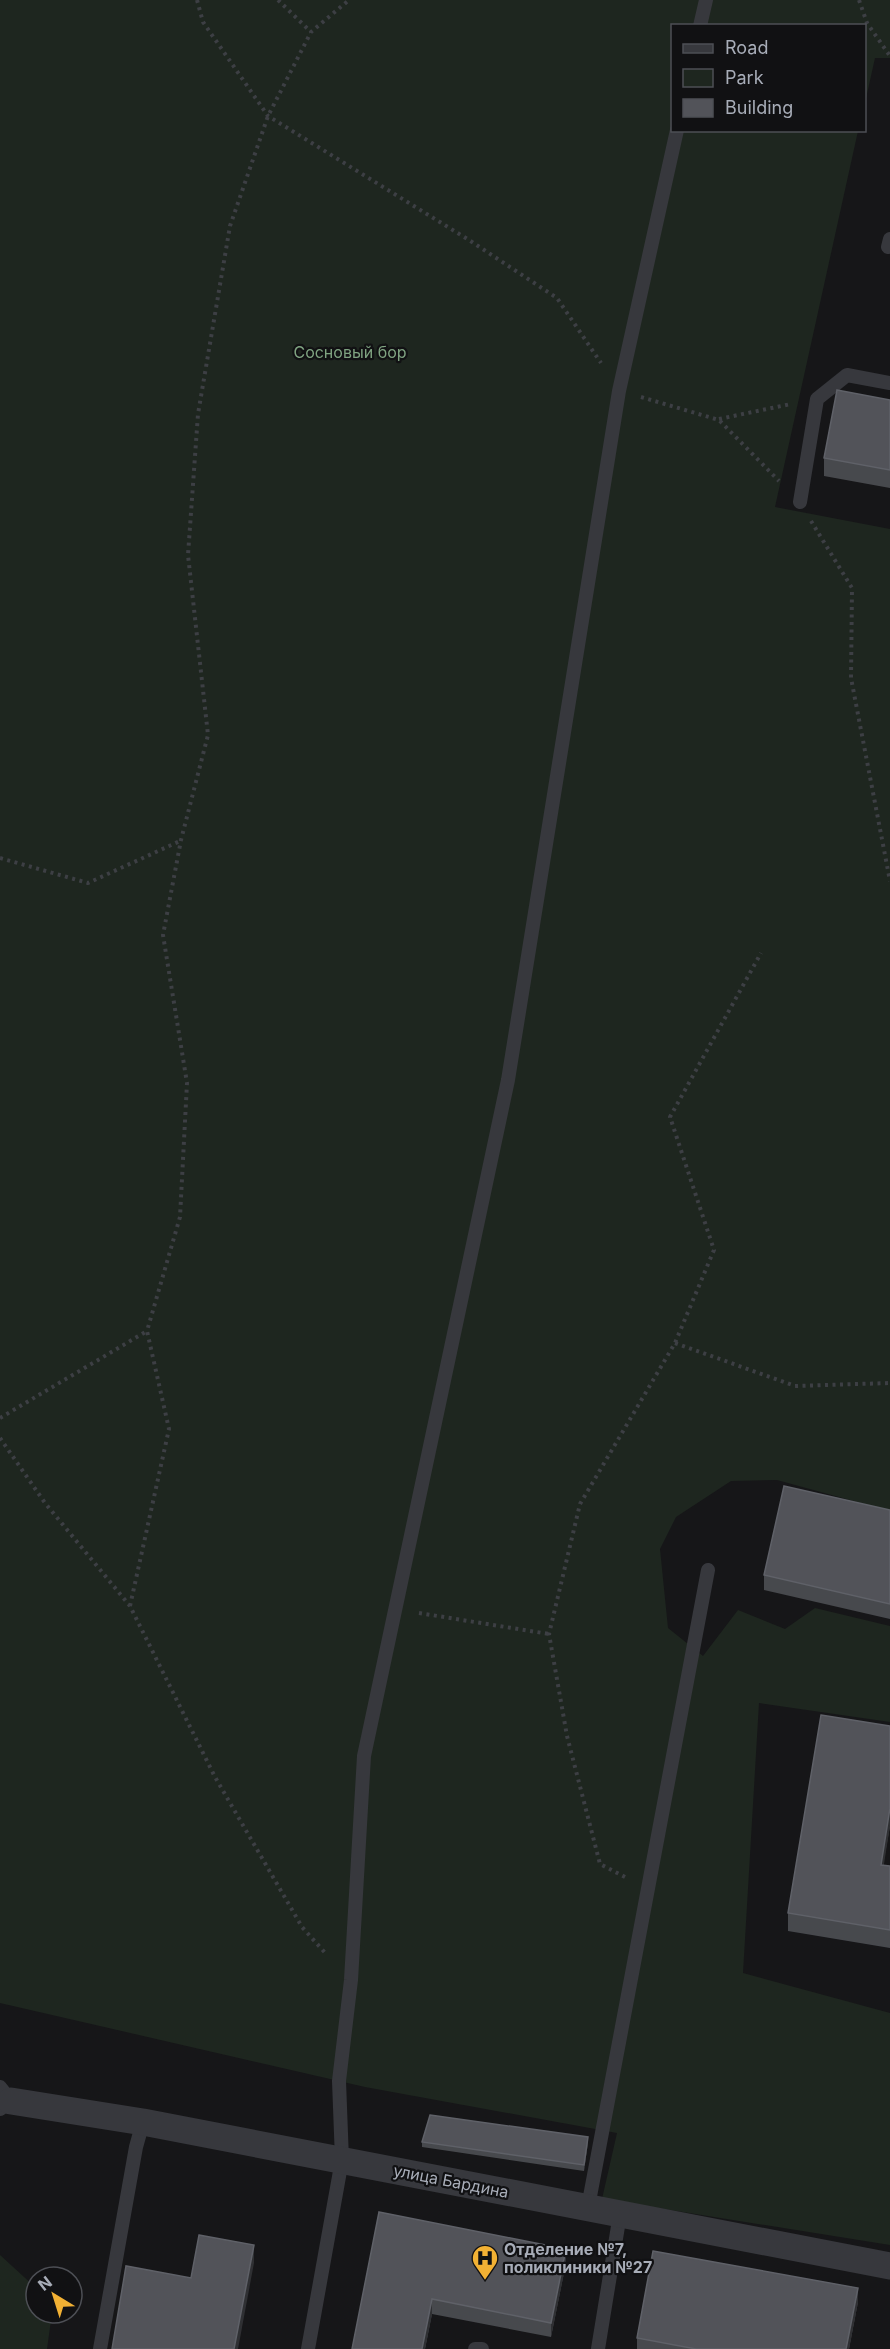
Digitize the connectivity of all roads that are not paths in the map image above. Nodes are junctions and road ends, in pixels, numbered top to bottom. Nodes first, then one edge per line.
1 (706, 0) edge
2 (700, 24) edge
3 (677, 132) edge
4 (890, 383) edge
5 (800, 502) road end
6 (708, 1570) dead end
7 (4, 2099) edge
8 (143, 2122) junction
9 (342, 2160) junction
10 (588, 2207) junction
11 (620, 2214) junction
12 (890, 2266) edge
13 (100, 2349) edge
14 (309, 2349) edge
15 (475, 2349) edge
16 (482, 2349) edge
17 (598, 2349) edge

1 - 2 lane
3 - 9 lane
4 - 5 lane
6 - 10 lane
7 - 8 street, улица Бардина
8 - 9 street, улица Бардина
8 - 13 lane
9 - 10 street, улица Бардина
9 - 14 lane
10 - 11 street, улица Бардина
11 - 12 street, улица Бардина
11 - 17 lane
15 - 16 lane

